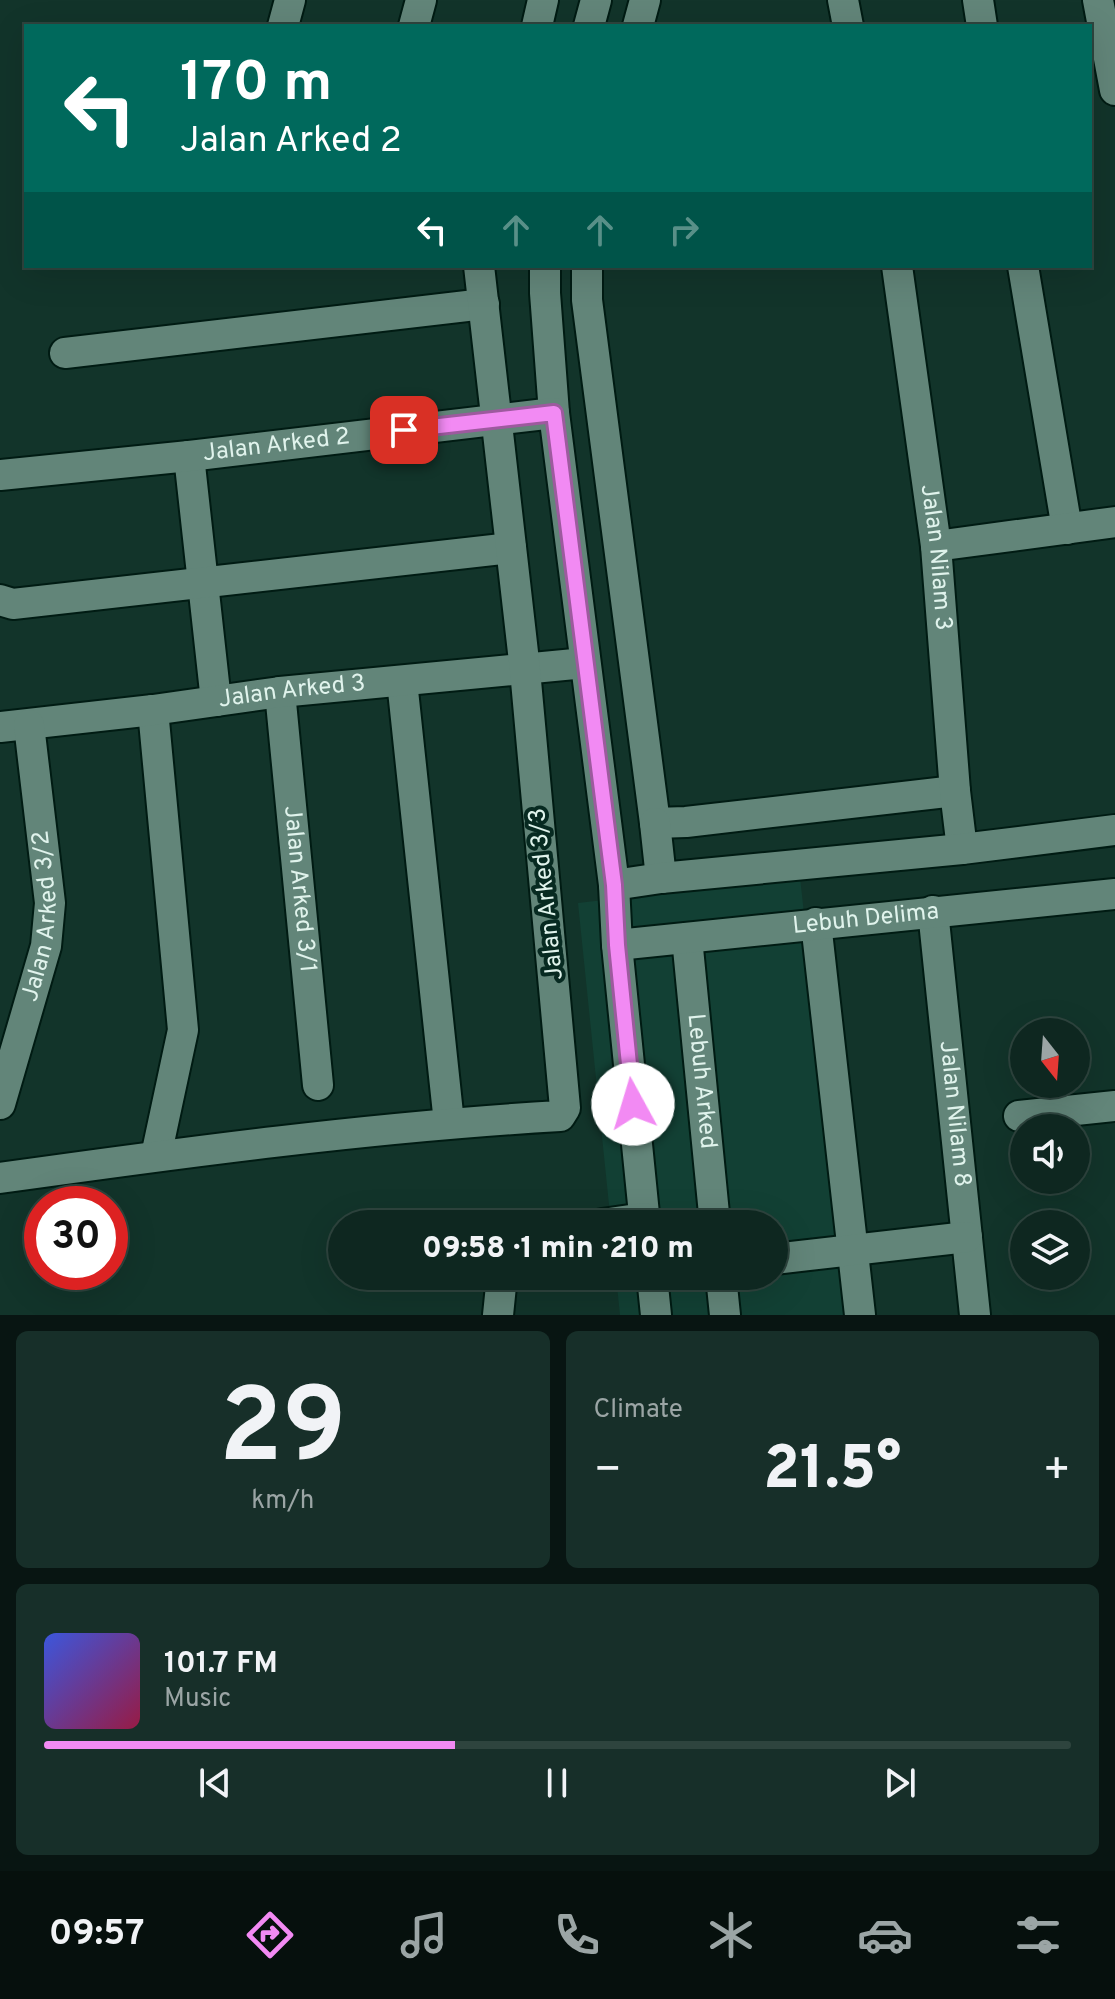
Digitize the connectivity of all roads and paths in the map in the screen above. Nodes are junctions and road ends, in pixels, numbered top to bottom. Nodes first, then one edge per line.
1 (290, 0) edge
2 (421, 0) edge
3 (543, 0) edge
4 (596, 0) edge
5 (645, 0) edge
6 (843, 0) edge
7 (978, 0) edge
8 (1098, 0) edge
9 (284, 24) edge
10 (415, 24) edge
11 (537, 24) edge
12 (590, 24) edge
13 (639, 24) edge
14 (848, 24) edge
15 (982, 24) edge
16 (1115, 90) edge
17 (479, 268) edge
18 (545, 268) edge
19 (587, 268) edge
20 (897, 268) edge
21 (1023, 268) edge
22 (484, 304) junction
23 (65, 353) dead end
24 (554, 413) junction
25 (497, 419) junction
26 (189, 456) junction
27 (0, 475) edge
28 (1115, 522) edge
29 (1067, 529) junction
30 (936, 546) junction
31 (511, 548) junction
32 (203, 582) junction
33 (0, 600) edge
34 (585, 663) junction
35 (525, 670) junction
36 (402, 681) junction
37 (280, 692) junction
38 (216, 701) junction
39 (153, 710) junction
40 (15, 726) edge
41 (955, 791) junction
42 (655, 823) junction
43 (1115, 830) edge
44 (962, 849) junction
45 (661, 878) junction
46 (614, 885) junction
47 (1115, 894) edge
48 (933, 911) junction
49 (816, 923) junction
50 (687, 938) junction
51 (617, 945) junction
52 (318, 1085) dead end
53 (0, 1104) edge
54 (1115, 1106) edge
55 (1038, 1114) edge
56 (449, 1123) junction
57 (156, 1156) junction
58 (0, 1178) edge
59 (644, 1210) edge
60 (714, 1210) edge
61 (967, 1237) junction
62 (853, 1250) junction
63 (788, 1257) edge
64 (501, 1290) edge
65 (653, 1290) edge
66 (722, 1290) edge
67 (498, 1315) edge
68 (656, 1315) edge
69 (725, 1315) edge
70 (860, 1315) edge
71 (975, 1315) edge

1 - 9 street
2 - 10 street
3 - 11 street
4 - 12 street
5 - 13 street
6 - 14 street
7 - 15 street
8 - 16 street
17 - 22 street, Jalan Arked 3/3
18 - 24 street
19 - 42 street
20 - 30 street, Jalan Nilam 3
21 - 29 street
22 - 23 street
22 - 25 street, Jalan Arked 3/3
24 - 25 street, Jalan Arked 2
24 - 34 street
25 - 26 street, Jalan Arked 2
25 - 31 street, Jalan Arked 3/3
26 - 27 street, Jalan Arked 2
26 - 32 street
28 - 29 street
29 - 30 street
30 - 41 street, Jalan Nilam 3
31 - 32 street
31 - 35 street, Jalan Arked 3/3
32 - 33 street
32 - 38 street
34 - 35 street, Jalan Arked 3
34 - 46 street
35 - 36 street, Jalan Arked 3
35 - 56 street, Jalan Arked 3/3
36 - 37 street, Jalan Arked 3
36 - 56 street
37 - 38 street, Jalan Arked 3
37 - 52 street, Jalan Arked 3/1
38 - 39 street, Jalan Arked 3
39 - 40 street, Jalan Arked 3
39 - 57 street
40 - 53 street, Jalan Arked 3/2
41 - 42 street
41 - 44 street, Jalan Nilam 3
42 - 45 street
43 - 44 street
44 - 45 street
45 - 46 street
46 - 51 street
47 - 48 street, Lebuh Delima
48 - 49 street, Lebuh Delima
48 - 61 street, Jalan Nilam 8
49 - 50 street, Lebuh Delima
49 - 62 street
50 - 51 street, Lebuh Delima
50 - 60 street, Lebuh Arked
51 - 59 street
54 - 55 street
56 - 57 street
57 - 58 street
61 - 62 street
61 - 71 street, Jalan Nilam 8
62 - 63 street
62 - 70 street
64 - 67 street
65 - 68 street
66 - 69 street

